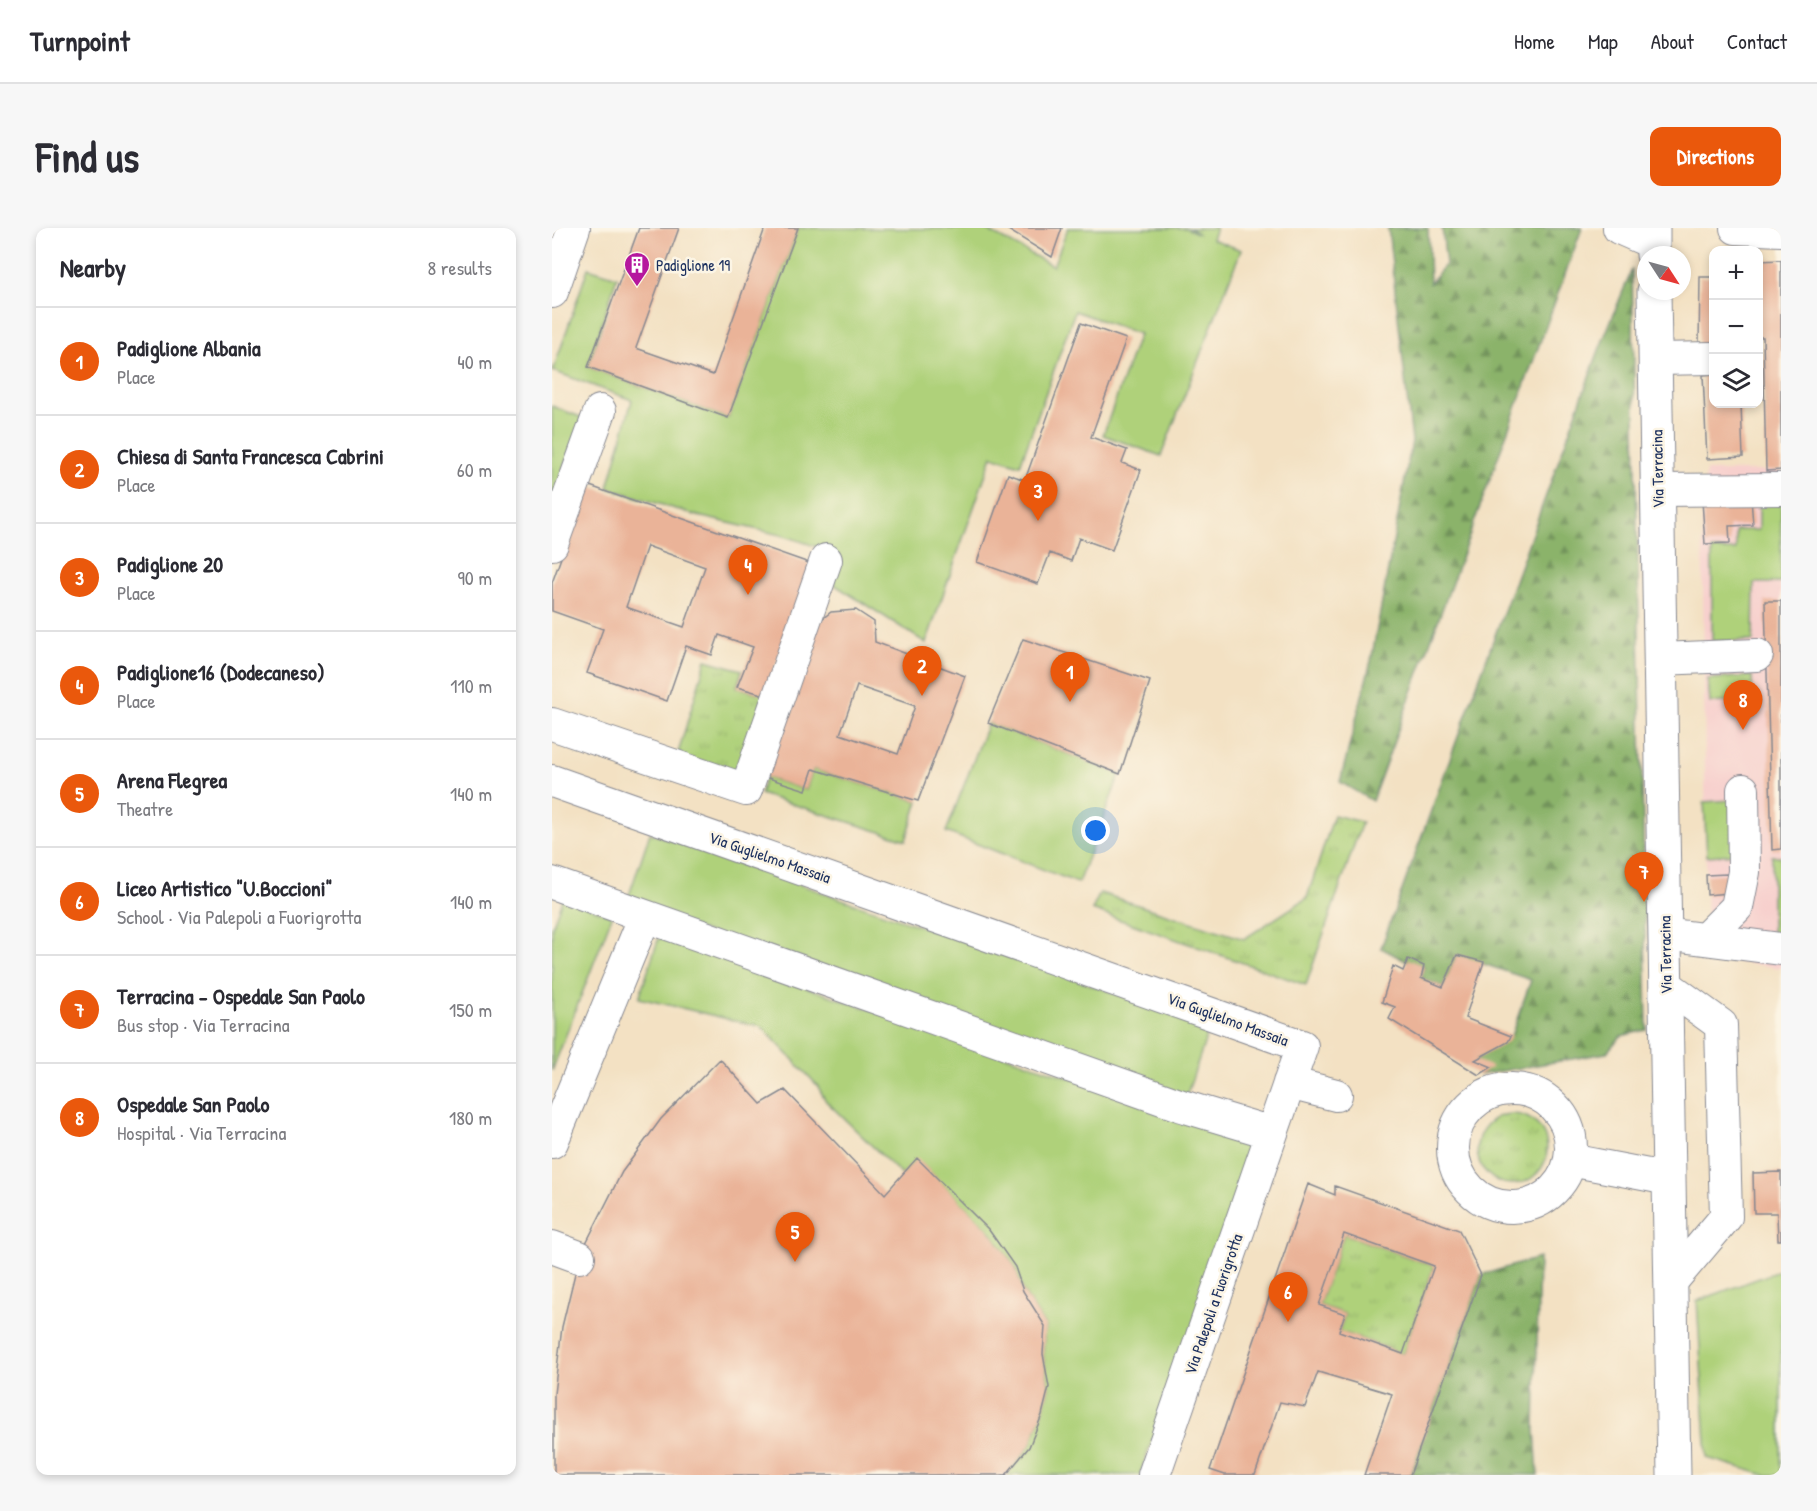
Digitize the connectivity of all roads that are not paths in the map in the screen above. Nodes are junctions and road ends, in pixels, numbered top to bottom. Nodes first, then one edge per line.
1 (574, 228) edge
2 (1619, 228) edge
3 (1736, 228) edge
4 (1781, 230) edge
5 (1653, 242) edge
6 (552, 292) edge
7 (1654, 300) edge
8 (1709, 358) edge
9 (1655, 359) junction
10 (600, 411) dead end
11 (1781, 489) edge
12 (1657, 490) junction
13 (552, 544) edge
14 (826, 560) dead end
15 (1757, 655) dead end
16 (1660, 659) junction
17 (552, 724) edge
18 (552, 781) edge
19 (1743, 790) dead end
20 (553, 888) edge
21 (645, 916) junction
22 (1665, 934) junction
23 (1706, 939) junction
24 (1781, 949) edge
25 (1666, 985) junction
26 (1289, 1083) junction
27 (1336, 1095) dead end
28 (1272, 1133) junction
29 (552, 1142) edge
30 (1570, 1160) dead end
31 (1669, 1179) junction
32 (1671, 1282) junction
33 (1154, 1475) edge
34 (1674, 1475) edge

1 - 6 street
2 - 5 street
3 - 4 street
7 - 9 main road, Via Terracina
8 - 9 street
9 - 12 main road, Via Terracina
10 - 13 street
11 - 12 street
12 - 16 main road, Via Terracina
14 - 17 street
15 - 16 street
16 - 22 main road, Via Terracina
18 - 26 street, Via Guglielmo Massaia
19 - 23 street
20 - 21 street
21 - 28 street
21 - 29 street
22 - 23 street
22 - 25 main road, Via Terracina
23 - 24 street
25 - 31 main road, Via Terracina
25 - 32 street
26 - 27 street
26 - 28 street, Via Guglielmo Massaia
28 - 33 street, Via Palepoli a Fuorigrotta
30 - 31 street
31 - 32 main road, Via Terracina
32 - 34 main road, Via Terracina

